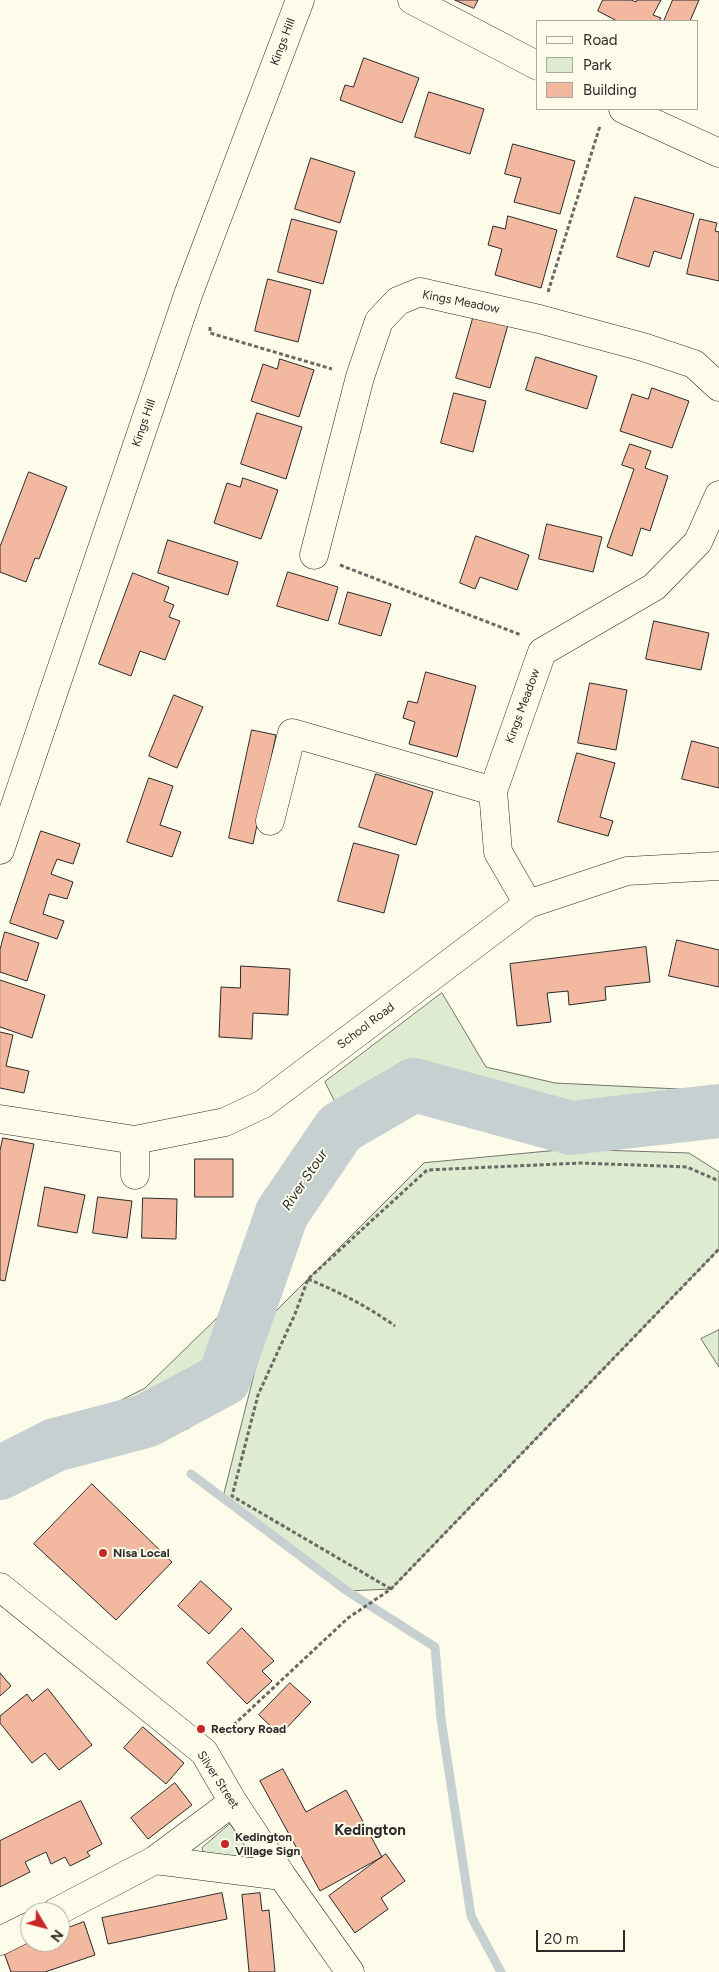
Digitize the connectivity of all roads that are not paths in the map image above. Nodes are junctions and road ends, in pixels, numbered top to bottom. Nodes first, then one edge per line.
1 (300, 0) edge
2 (412, 0) edge
3 (536, 65) edge
4 (613, 113) edge
5 (719, 153) edge
6 (719, 387) edge
7 (719, 495) edge
8 (314, 555) road end
9 (493, 791) junction
10 (270, 821) dead end
11 (0, 850) edge
12 (719, 866) edge
13 (528, 904) junction
14 (0, 1119) edge
15 (135, 1140) junction
16 (135, 1175) dead end
17 (0, 1587) edge
18 (233, 1802) junction
19 (155, 1860) junction
20 (282, 1876) junction
21 (70, 1905) edge
22 (20, 1931) edge
23 (0, 1941) edge
24 (350, 1972) edge

1 - 11 street, Kings Hill
2 - 3 street
4 - 5 street
6 - 8 street, Kings Meadow
7 - 9 street, Kings Meadow
9 - 10 street
9 - 13 street, Kings Meadow
12 - 13 street, School Road
13 - 15 street, School Road
14 - 15 street, School Road
15 - 16 street
17 - 18 street, Silver Street
18 - 19 street
18 - 20 street, Silver Street
19 - 20 street
19 - 21 street
20 - 24 street, Silver Street
22 - 23 street

